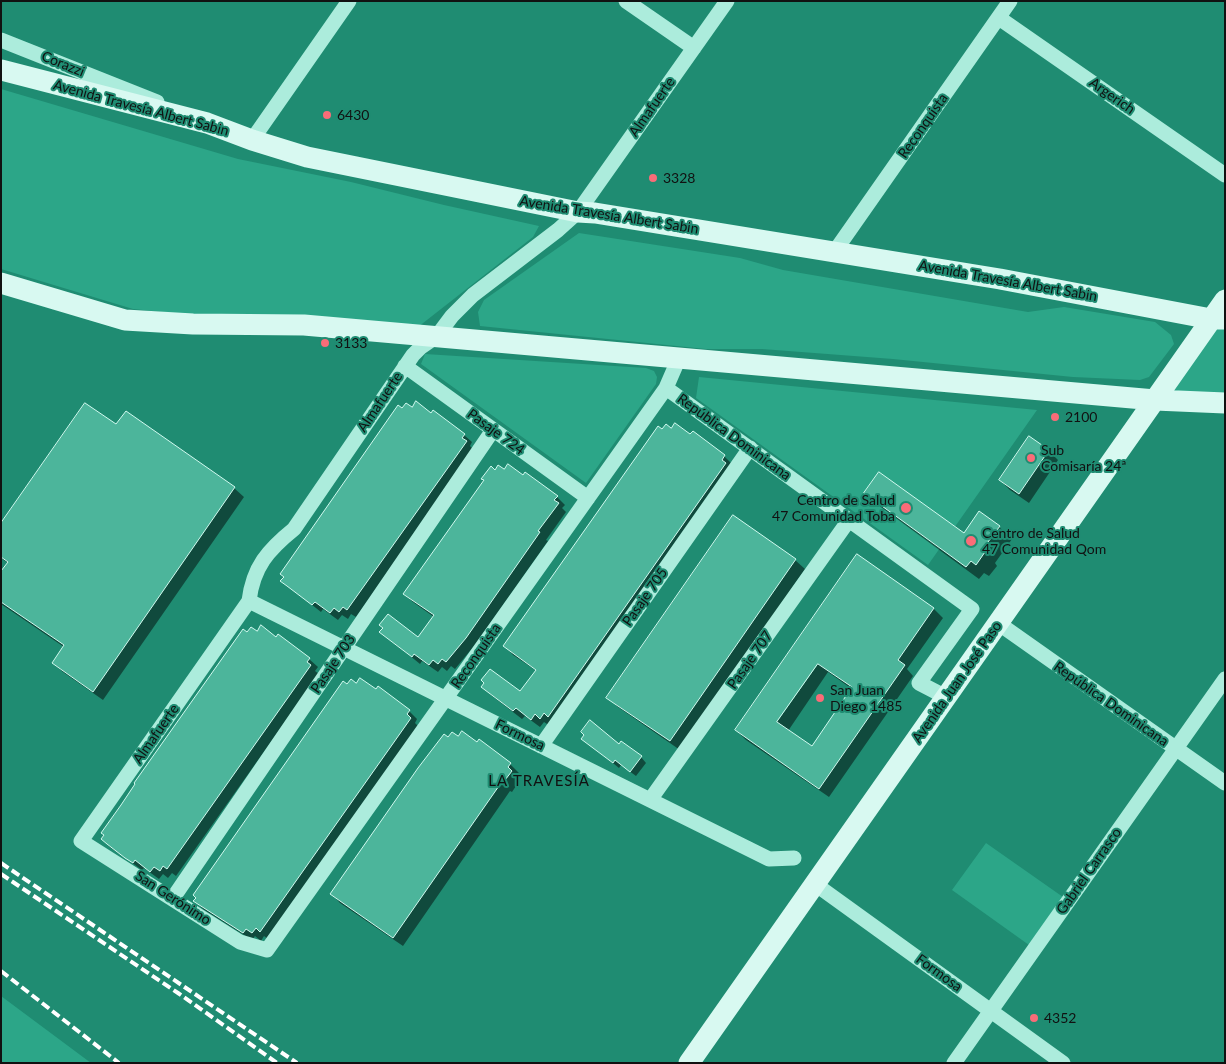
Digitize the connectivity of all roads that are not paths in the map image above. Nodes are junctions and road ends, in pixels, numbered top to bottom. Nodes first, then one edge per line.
1 (349, 1) edge
2 (626, 1) edge
3 (727, 1) edge
4 (1010, 1) edge
5 (999, 18) junction
6 (1, 40) edge
7 (694, 48) junction
8 (1, 70) edge
9 (207, 123) junction
10 (252, 140) junction
11 (1225, 174) edge
12 (578, 212) junction
13 (835, 251) junction
14 (1, 283) edge
15 (1225, 300) edge
16 (1218, 319) edge
17 (437, 336) junction
18 (678, 358) junction
19 (405, 366) junction
20 (666, 388) junction
21 (1155, 400) junction
22 (1225, 403) edge
23 (493, 430) junction
24 (750, 448) junction
25 (588, 498) junction
26 (850, 520) junction
27 (250, 601) junction
28 (998, 623) junction
29 (343, 648) junction
30 (1225, 679) edge
31 (946, 697) junction
32 (446, 699) junction
33 (541, 746) junction
34 (1175, 749) junction
35 (1225, 783) edge
36 (650, 800) junction
37 (81, 840) joint
38 (794, 858) dead end
39 (815, 884) junction
40 (173, 898) junction
41 (267, 950) joint
42 (991, 1010) junction
43 (689, 1063) edge
44 (954, 1063) edge
45 (1063, 1063) edge

1 - 10 street
2 - 7 street
3 - 7 street, Almafuerte
4 - 5 street, Reconquista
5 - 11 street, Argerich
5 - 13 street, Reconquista
6 - 9 street, Corazzi
7 - 12 street, Almafuerte
8 - 9 main road, Avenida Travesía Albert Sabin
9 - 10 main road, Avenida Travesía Albert Sabin
10 - 12 main road, Avenida Travesía Albert Sabin
12 - 13 main road, Avenida Travesía Albert Sabin
12 - 17 street, Almafuerte
13 - 16 main road, Avenida Travesía Albert Sabin
14 - 17 main road
15 - 16 main road, Avenida Juan José Paso
16 - 21 main road, Avenida Juan José Paso
17 - 18 main road
17 - 19 street, Almafuerte
18 - 20 street, Reconquista
18 - 21 main road
19 - 23 street, Pasaje 724
19 - 27 street, Almafuerte
20 - 24 street, República Dominicana
20 - 25 street, Reconquista
21 - 22 main road
21 - 28 main road, Avenida Juan José Paso
23 - 25 street, Pasaje 724
23 - 29 street, Pasaje 703
24 - 26 street, República Dominicana
24 - 33 street, Pasaje 705
25 - 32 street, Reconquista
26 - 31 street, República Dominicana
26 - 36 street, Pasaje 707
27 - 29 street, Formosa
27 - 37 street, Almafuerte
28 - 31 main road, Avenida Juan José Paso
28 - 34 street, República Dominicana
29 - 32 street, Formosa
29 - 40 street, Pasaje 703
30 - 34 street, Gabriel Carrasco
31 - 39 main road, Avenida Juan José Paso
32 - 33 street, Formosa
32 - 41 street, Reconquista
33 - 36 street, Formosa
34 - 35 street, República Dominicana
34 - 42 street, Gabriel Carrasco
36 - 38 street, Formosa
37 - 40 street, San Gerónimo
39 - 42 street, Formosa
39 - 43 main road, Avenida Juan José Paso
40 - 41 street, San Gerónimo
42 - 44 street, Gabriel Carrasco
42 - 45 street, Formosa

